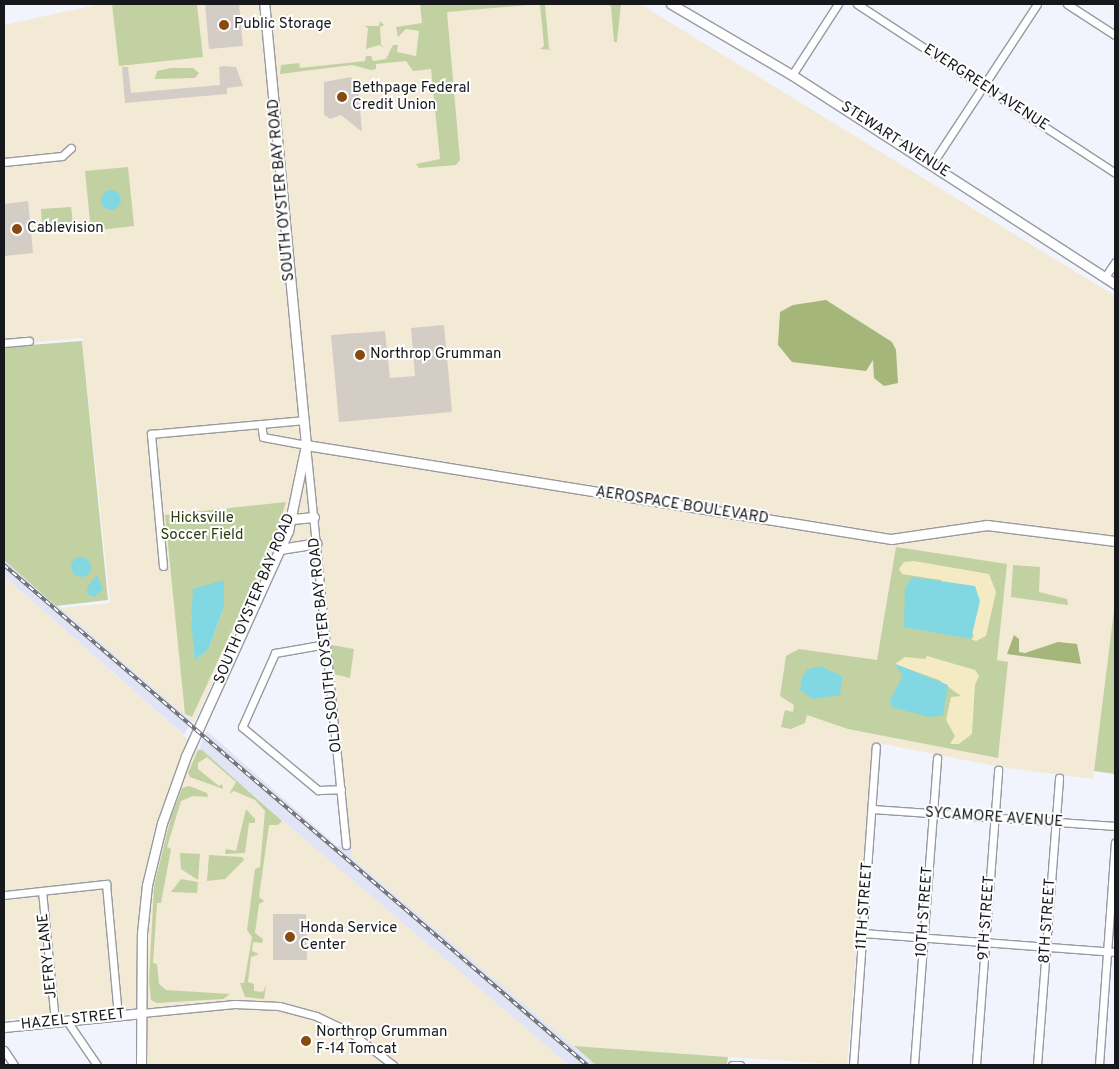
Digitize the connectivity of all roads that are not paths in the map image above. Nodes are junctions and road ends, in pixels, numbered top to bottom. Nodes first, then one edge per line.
1 (264, 4) edge
2 (671, 4) edge
3 (838, 4) edge
4 (857, 4) edge
5 (1037, 4) edge
6 (1067, 4) edge
7 (1115, 35) edge
8 (792, 75) junction
9 (983, 86) junction
10 (71, 148) dead end
11 (4, 162) edge
12 (932, 164) junction
13 (1115, 173) edge
14 (1115, 262) edge
15 (1106, 277) junction
16 (1115, 284) edge
17 (30, 341) dead end
18 (4, 343) edge
19 (304, 420) junction
20 (261, 424) junction
21 (306, 445) junction
22 (314, 517) junction
23 (292, 519) junction
24 (1115, 541) edge
25 (317, 543) junction
26 (280, 549) junction
27 (164, 566) dead end
28 (326, 644) junction
29 (876, 747) dead end
30 (937, 758) dead end
31 (998, 770) dead end
32 (1059, 778) dead end
33 (341, 789) junction
34 (872, 808) junction
35 (933, 813) junction
36 (994, 817) junction
37 (1055, 822) junction
38 (1115, 826) edge
39 (1115, 843) edge
40 (346, 845) dead end
41 (42, 891) junction
42 (4, 894) edge
43 (863, 933) junction
44 (924, 938) junction
45 (985, 942) junction
46 (1046, 947) junction
47 (1111, 952) edge
48 (142, 1013) junction
49 (118, 1016) junction
50 (67, 1021) junction
51 (55, 1022) junction
52 (4, 1027) edge
53 (4, 1050) edge
54 (14, 1065) edge
55 (98, 1065) edge
56 (141, 1065) edge
57 (393, 1065) edge
58 (732, 1065) edge
59 (740, 1065) edge
60 (853, 1065) edge
61 (914, 1065) edge
62 (976, 1065) edge
63 (1038, 1065) edge
64 (1099, 1065) edge

1 - 19 main road, SOUTH OYSTER BAY ROAD
2 - 8 main road, STEWART AVENUE
3 - 8 street
4 - 9 street, EVERGREEN AVENUE
5 - 9 street
6 - 7 street
8 - 12 main road, STEWART AVENUE
9 - 12 street
9 - 13 street, EVERGREEN AVENUE
10 - 11 street
12 - 15 main road, STEWART AVENUE
14 - 15 street
15 - 16 main road, STEWART AVENUE
17 - 18 street
19 - 20 street
19 - 21 main road, SOUTH OYSTER BAY ROAD
20 - 21 street, AEROSPACE BOULEVARD
20 - 27 street
21 - 22 street, OLD SOUTH OYSTER BAY ROAD
21 - 23 main road, SOUTH OYSTER BAY ROAD
21 - 24 main road, AEROSPACE BOULEVARD
22 - 23 main road
22 - 25 street, OLD SOUTH OYSTER BAY ROAD
23 - 26 main road, SOUTH OYSTER BAY ROAD
25 - 26 main road
25 - 28 street, OLD SOUTH OYSTER BAY ROAD
26 - 48 main road, SOUTH OYSTER BAY ROAD
28 - 33 street, OLD SOUTH OYSTER BAY ROAD
28 - 33 street
29 - 34 street, 11TH STREET
30 - 35 street, 10TH STREET
31 - 36 street, 9TH STREET
32 - 37 street, 8TH STREET
33 - 40 street, OLD SOUTH OYSTER BAY ROAD
34 - 35 street, SYCAMORE AVENUE
34 - 43 street, 11TH STREET
35 - 36 street, SYCAMORE AVENUE
35 - 44 street, 10TH STREET
36 - 37 street, SYCAMORE AVENUE
36 - 45 street, 9TH STREET
37 - 38 street, SYCAMORE AVENUE
37 - 46 street, 8TH STREET
39 - 47 street
41 - 42 street
41 - 49 street
41 - 51 street, JEFRY LANE
43 - 44 street
43 - 60 street, 11TH STREET
44 - 45 street
44 - 61 street, 10TH STREET
45 - 46 street
45 - 62 street, 9TH STREET
46 - 47 street
46 - 63 street, 8TH STREET
47 - 64 street
48 - 49 main road, HAZEL STREET
48 - 56 main road, SOUTH OYSTER BAY ROAD
48 - 57 street
49 - 50 main road, HAZEL STREET
50 - 51 main road, HAZEL STREET
50 - 55 street
51 - 52 main road, HAZEL STREET
53 - 54 street
58 - 59 street

